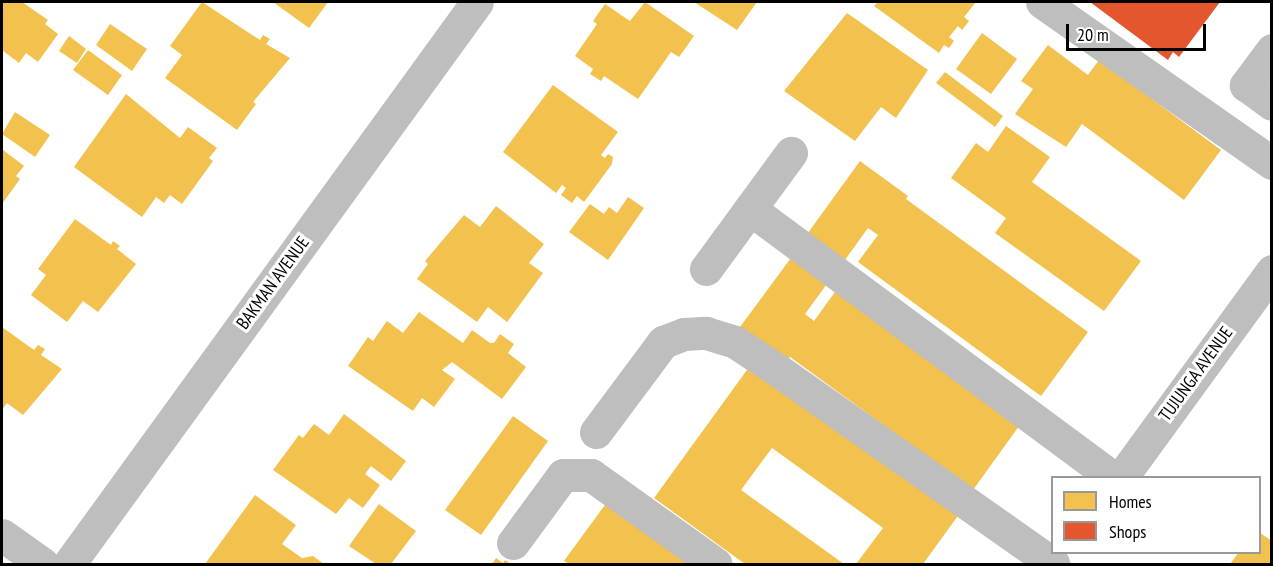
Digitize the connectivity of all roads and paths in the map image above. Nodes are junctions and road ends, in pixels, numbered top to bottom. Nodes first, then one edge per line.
1 (477, 2) edge
2 (1041, 2) edge
3 (1272, 50) edge
4 (1272, 104) edge
5 (791, 153) dead end
6 (1272, 163) edge
7 (750, 208) junction
8 (706, 269) dead end
9 (1272, 271) edge
10 (596, 432) dead end
11 (1113, 476) edge
12 (1121, 476) edge
13 (2, 534) edge
14 (513, 543) dead end
15 (43, 564) edge
16 (69, 564) edge
17 (716, 564) edge
18 (1055, 564) edge

1 - 16 street, BAKMAN AVENUE
2 - 6 street
3 - 4 street
5 - 7 street
7 - 8 street
7 - 11 street
9 - 12 street, TUJUNGA AVENUE
10 - 18 street
13 - 15 street
14 - 17 street

